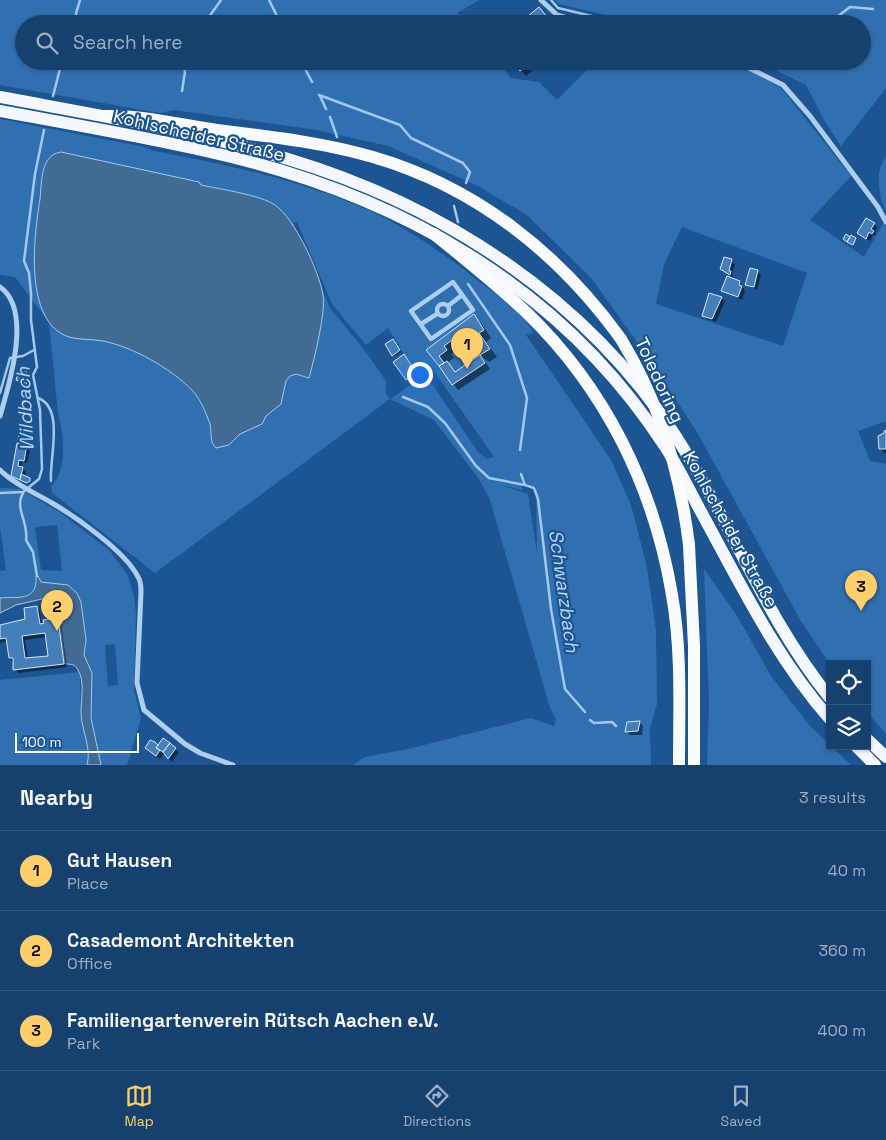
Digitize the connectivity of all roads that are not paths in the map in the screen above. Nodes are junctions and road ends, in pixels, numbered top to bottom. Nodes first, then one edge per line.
1 (541, 0) edge
2 (557, 15) edge
3 (754, 70) edge
4 (0, 97) edge
5 (0, 111) edge
6 (105, 116) junction
7 (886, 222) edge
8 (434, 234) junction
9 (0, 287) edge
10 (462, 295) junction
11 (448, 306) junction
12 (437, 314) junction
13 (421, 324) junction
14 (0, 416) edge
15 (0, 470) edge
16 (826, 692) edge
17 (826, 714) edge
18 (871, 743) edge
19 (860, 750) edge
20 (886, 758) edge
21 (233, 765) edge
22 (679, 765) edge
23 (694, 765) edge
24 (875, 765) edge

1 - 2 street
3 - 7 street
4 - 6 main road, Kohlscheider Straße
5 - 8 main road, Kohlscheider Straße
6 - 16 main road, Kohlscheider Straße
6 - 23 highway, Toledoring, bridge
8 - 17 main road, Kohlscheider Straße
8 - 22 highway
9 - 14 street
10 - 11 street
10 - 13 street
10 - 13 street
11 - 12 street
11 - 12 street
12 - 13 street
15 - 21 street
18 - 20 main road
19 - 24 main road

